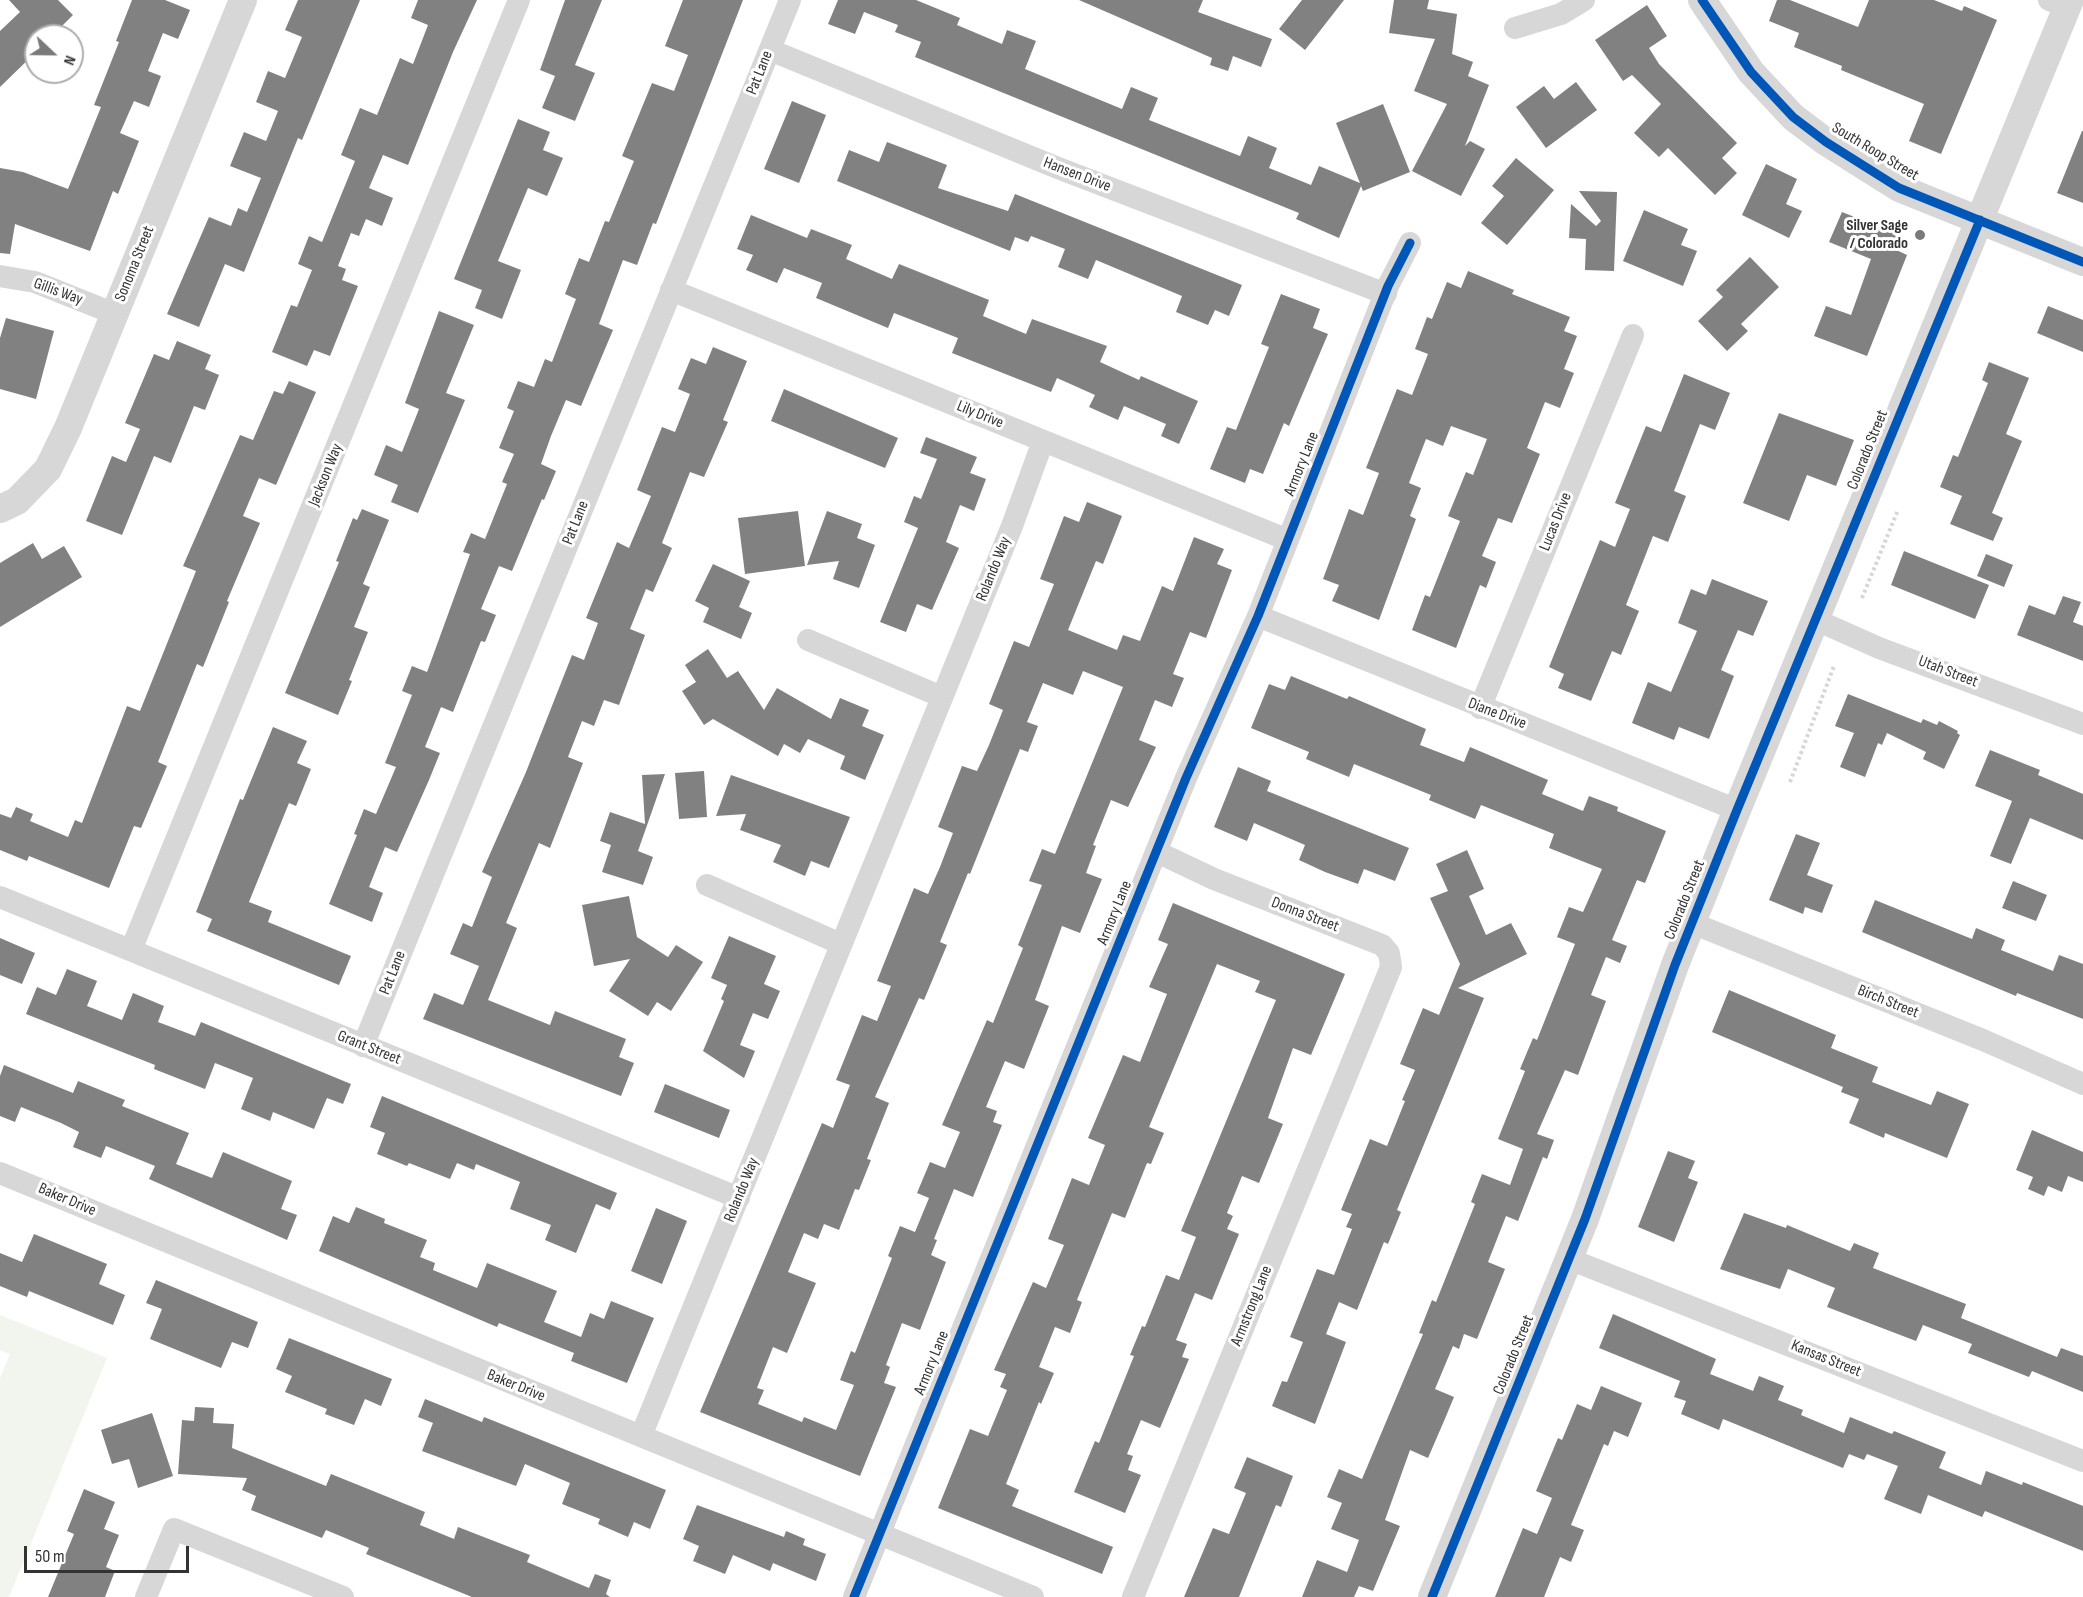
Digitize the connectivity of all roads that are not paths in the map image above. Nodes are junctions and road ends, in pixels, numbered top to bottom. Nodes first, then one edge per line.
1 (243, 0) edge
2 (519, 0) edge
3 (790, 0) edge
4 (1584, 0) edge
5 (1702, 0) edge
6 (2062, 2) edge
7 (1515, 28) dead end
8 (770, 50) junction
9 (1980, 220) junction
10 (1410, 243) dead end
11 (2083, 262) edge
12 (0, 276) edge
13 (671, 291) junction
14 (1386, 294) junction
15 (115, 314) junction
16 (1633, 335) dead end
17 (1043, 441) junction
18 (0, 509) edge
19 (1288, 540) junction
20 (1257, 616) junction
21 (1814, 619) junction
22 (808, 640) dead end
23 (942, 697) junction
24 (1480, 708) junction
25 (2083, 724) edge
26 (1737, 810) junction
27 (1156, 852) junction
28 (707, 885) dead end
29 (0, 897) edge
30 (1692, 923) junction
31 (841, 944) junction
32 (131, 950) junction
33 (1370, 1015) joint
34 (363, 1046) junction
35 (2083, 1084) edge
36 (0, 1173) edge
37 (739, 1198) junction
38 (1569, 1259) junction
39 (641, 1436) junction
40 (2083, 1461) edge
41 (879, 1535) junction
42 (146, 1597) edge
43 (343, 1597) edge
44 (854, 1597) edge
45 (1033, 1597) edge
46 (1133, 1597) edge
47 (1432, 1597) edge

1 - 15 street, Sonoma Street
2 - 32 street, Jackson Way
3 - 8 street, Pat Lane
4 - 7 street
5 - 9 street, South Roop Street
6 - 9 street, Colorado Street
8 - 13 street, Pat Lane
8 - 14 street, Hansen Drive
9 - 11 street, South Roop Street
9 - 21 street, Colorado Street
10 - 14 street, Armory Lane
12 - 15 street, Gillis Way
13 - 17 street, Lily Drive
13 - 34 street, Pat Lane
14 - 19 street, Armory Lane
15 - 18 street, Sonoma Street
16 - 24 street, Lucas Drive
17 - 19 street, Lily Drive
17 - 23 street, Rolando Way
19 - 20 street, Armory Lane
20 - 24 street, Diane Drive
20 - 27 street, Armory Lane
21 - 25 street, Utah Street
21 - 26 street, Colorado Street
22 - 23 street
23 - 31 street, Rolando Way
24 - 26 street, Diane Drive
26 - 30 street, Colorado Street
27 - 33 street, Donna Street
27 - 41 street, Armory Lane
28 - 31 street
29 - 32 street, Grant Street
30 - 35 street, Birch Street
30 - 38 street, Colorado Street
31 - 37 street, Rolando Way
32 - 34 street, Grant Street
33 - 46 street, Armstrong Lane
34 - 37 street, Grant Street
36 - 39 street, Baker Drive
37 - 39 street, Rolando Way
38 - 40 street, Kansas Street
38 - 47 street, Colorado Street
39 - 41 street, Baker Drive
41 - 44 street, Armory Lane
41 - 45 street, Baker Drive
42 - 43 street

